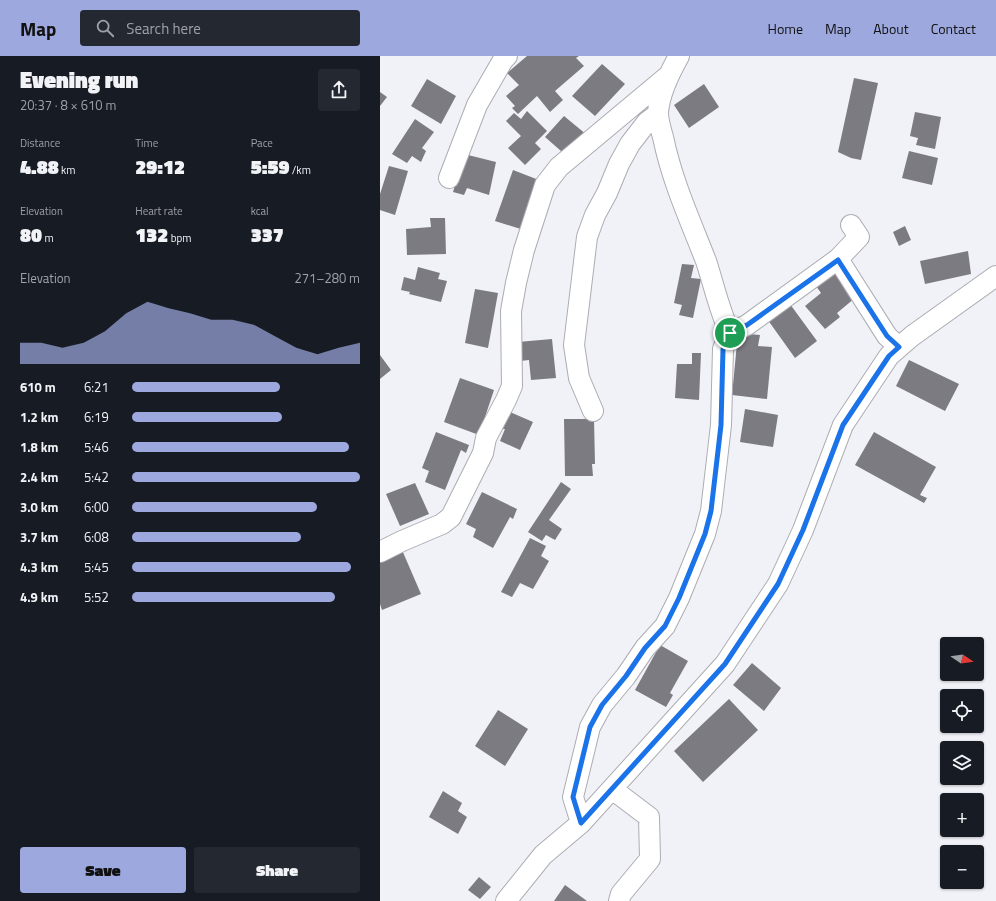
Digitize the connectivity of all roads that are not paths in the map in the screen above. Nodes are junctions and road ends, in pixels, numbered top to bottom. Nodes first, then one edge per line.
1 (507, 56) edge
2 (679, 56) edge
3 (668, 76) junction
4 (658, 114) junction
5 (449, 178) dead end
6 (851, 225) dead end
7 (838, 260) junction
8 (996, 276) edge
9 (730, 333) junction
10 (899, 347) junction
11 (593, 411) dead end
12 (380, 552) edge
13 (612, 789) junction
14 (581, 823) junction
15 (506, 901) edge
16 (619, 901) edge

1 - 5 street
2 - 3 street
3 - 4 street
3 - 12 street
4 - 9 street
4 - 11 street
6 - 7 street
7 - 9 street
7 - 10 street
8 - 10 street
9 - 14 street
10 - 13 street
13 - 14 street
13 - 16 street
14 - 15 street

